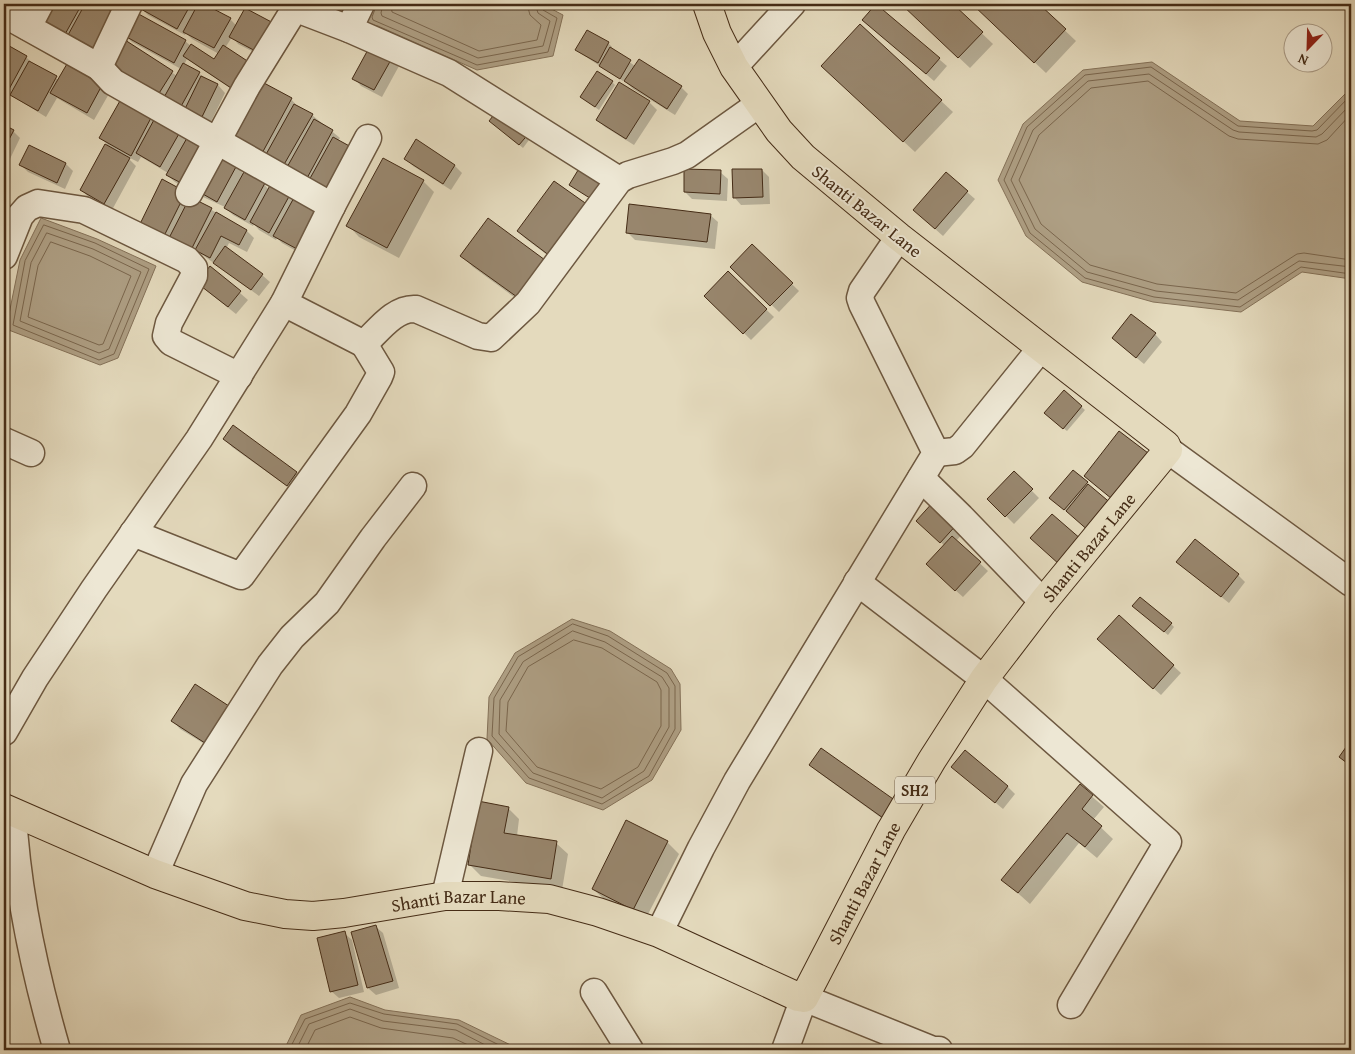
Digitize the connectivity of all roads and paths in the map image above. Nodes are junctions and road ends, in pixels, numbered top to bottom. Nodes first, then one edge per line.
1 (40, 4) edge
2 (129, 4) edge
3 (361, 4) edge
4 (707, 4) edge
5 (792, 4) edge
6 (4, 14) edge
7 (28, 28) junction
8 (349, 29) junction
9 (99, 67) junction
10 (734, 67) junction
11 (759, 104) junction
12 (368, 138) dead end
13 (217, 141) junction
14 (619, 180) junction
15 (188, 192) dead end
16 (332, 206) junction
17 (899, 237) junction
18 (4, 256) edge
19 (284, 303) junction
20 (364, 344) junction
21 (1041, 348) junction
22 (239, 376) junction
23 (4, 441) edge
24 (1168, 450) junction
25 (31, 453) dead end
26 (936, 453) junction
27 (921, 478) junction
28 (413, 486) dead end
29 (133, 533) junction
30 (857, 582) junction
31 (1351, 583) edge
32 (1043, 602) junction
33 (984, 679) junction
34 (4, 732) edge
35 (479, 751) dead end
36 (9, 810) edge
37 (154, 874) junction
38 (446, 896) junction
39 (659, 933) junction
40 (594, 992) dead end
41 (804, 998) junction
42 (1071, 1005) dead end
43 (58, 1050) edge
44 (630, 1050) edge
45 (785, 1050) edge
46 (939, 1050) edge

1 - 7 street
2 - 9 street
3 - 8 street
4 - 10 main road, Shanti Bazar Lane
5 - 10 street
6 - 7 street
7 - 9 street
8 - 13 street
8 - 14 street
9 - 13 street
10 - 11 main road, Shanti Bazar Lane
11 - 14 street
11 - 17 main road, Shanti Bazar Lane
12 - 16 street
13 - 15 street
13 - 16 street
14 - 20 street
16 - 19 street
17 - 21 main road, Shanti Bazar Lane
17 - 26 street
18 - 22 street
19 - 20 street
19 - 22 street
20 - 29 street
21 - 24 main road, Shanti Bazar Lane
21 - 26 street
22 - 29 street
23 - 25 street
24 - 31 street
24 - 32 main road, Shanti Bazar Lane / SH2
26 - 27 street
27 - 30 street
27 - 32 street
28 - 37 street
29 - 34 street
30 - 33 street
30 - 39 street
32 - 33 main road, Shanti Bazar Lane / SH2
33 - 41 main road, Shanti Bazar Lane / SH2
33 - 42 street
35 - 38 street
36 - 37 main road, Shanti Bazar Lane
36 - 43 street
37 - 38 main road, Shanti Bazar Lane
38 - 39 main road, Shanti Bazar Lane
39 - 41 main road, Shanti Bazar Lane
40 - 44 street
41 - 45 street
41 - 46 street

